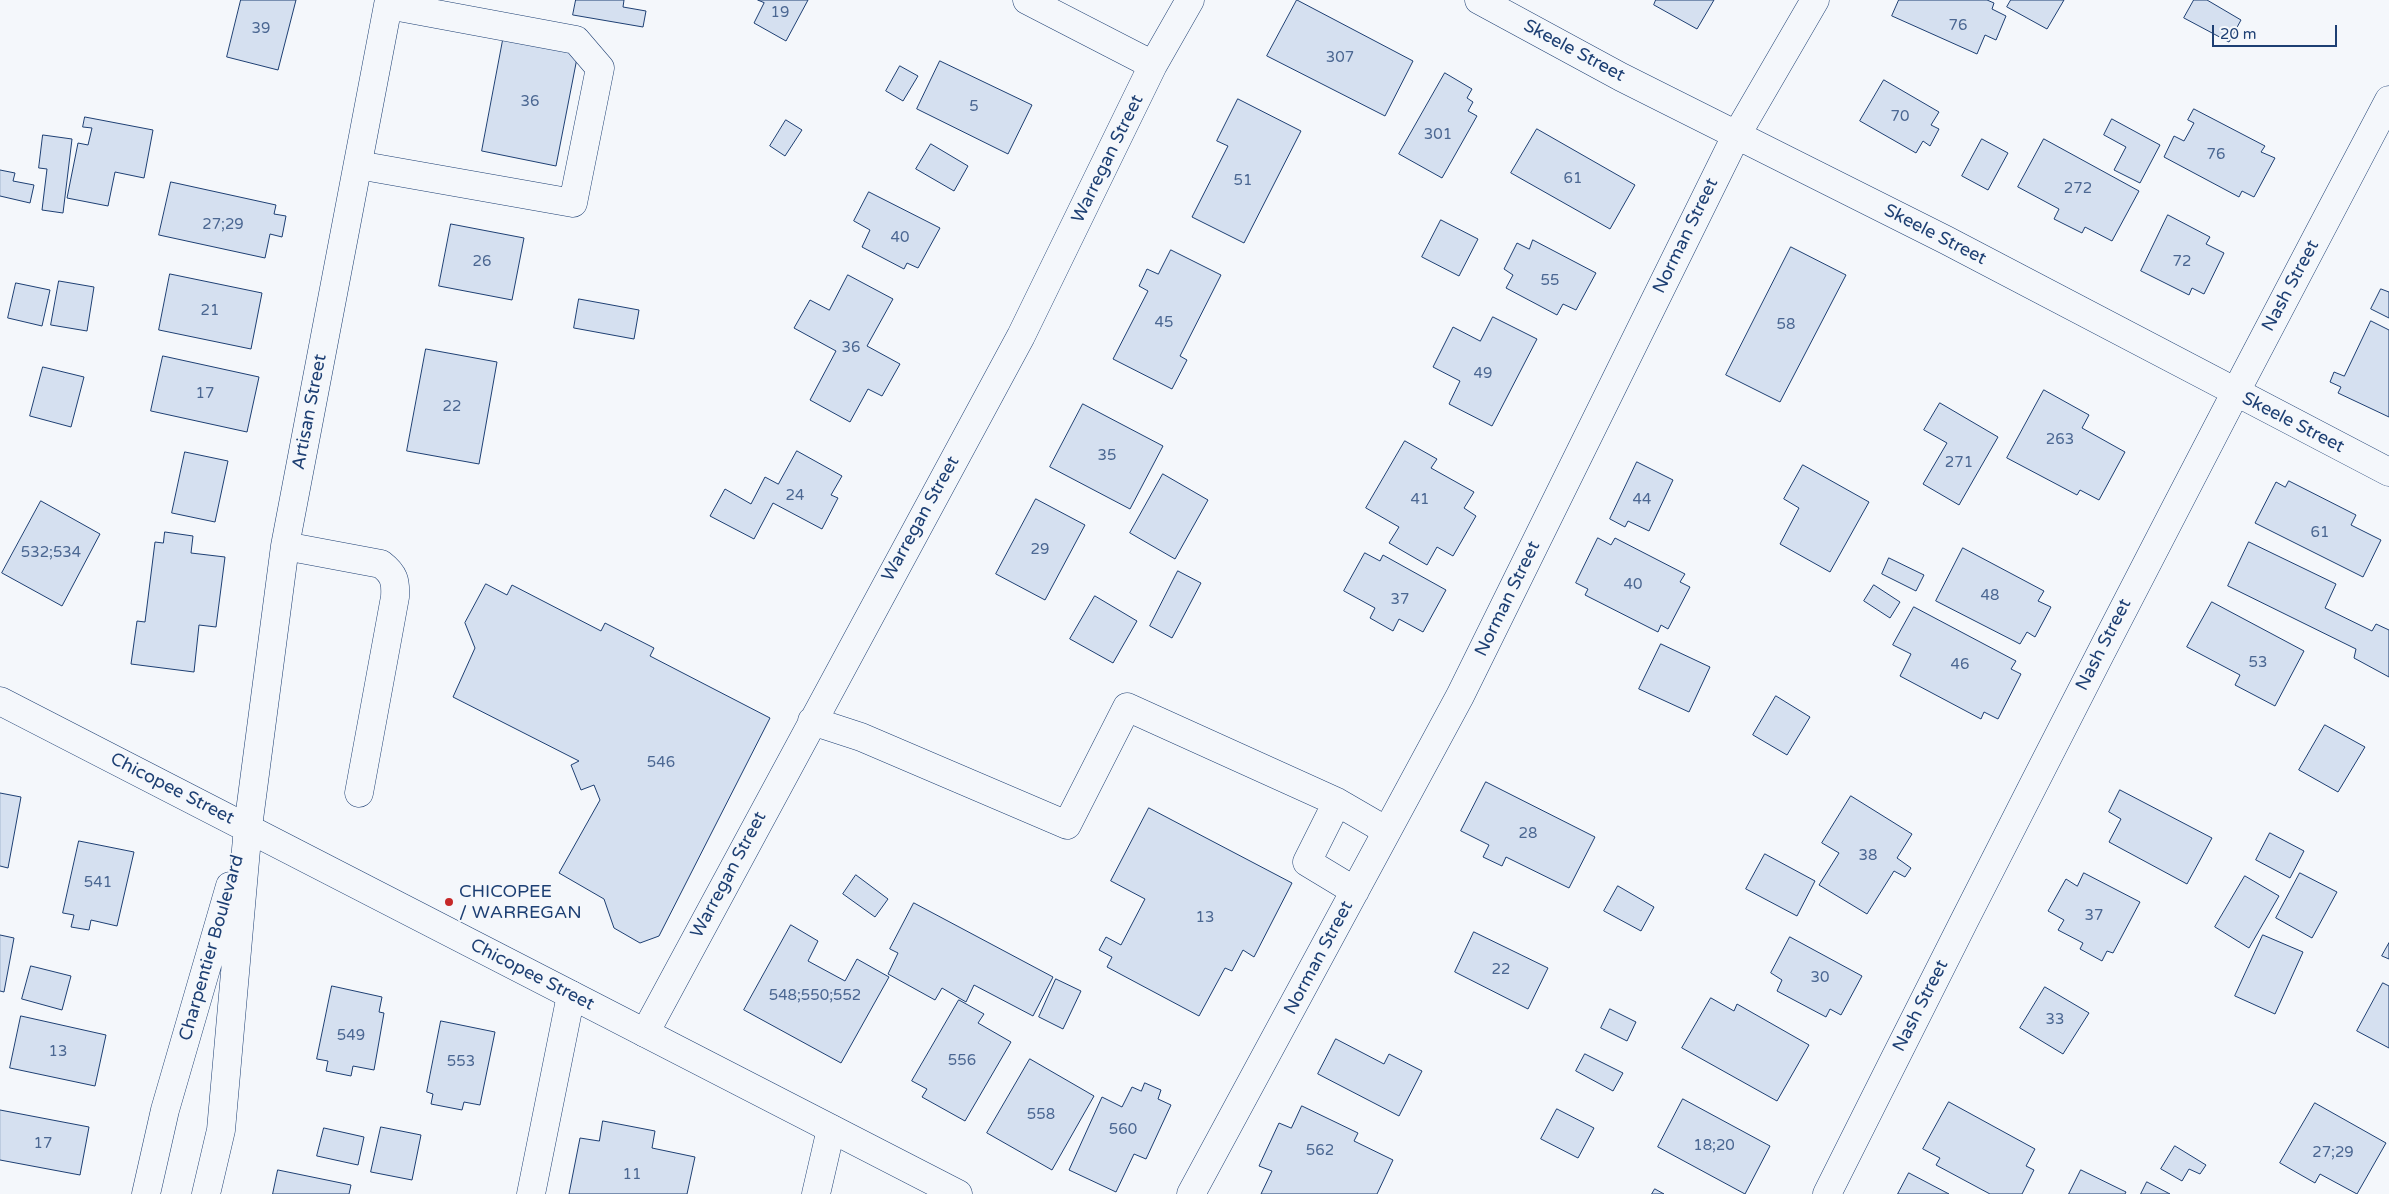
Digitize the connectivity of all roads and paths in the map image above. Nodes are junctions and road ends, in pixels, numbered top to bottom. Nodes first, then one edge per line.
1 (1027, 0) edge
2 (1190, 0) edge
3 (1479, 0) edge
4 (1814, 0) edge
5 (388, 3) edge
6 (1153, 65) junction
7 (2389, 100) edge
8 (1736, 136) junction
9 (358, 165) junction
10 (2234, 392) junction
11 (2389, 472) edge
12 (285, 546) junction
13 (0, 701) edge
14 (812, 721) junction
15 (359, 793) dead end
16 (1336, 802) junction
17 (248, 827) junction
18 (1387, 830) junction
19 (1355, 891) junction
20 (571, 994) junction
21 (645, 1033) junction
22 (831, 1129) junction
23 (146, 1194) edge
24 (206, 1194) edge
25 (531, 1194) edge
26 (816, 1194) edge
27 (958, 1194) edge
28 (1191, 1194) edge
29 (1827, 1194) edge

1 - 6 street
2 - 6 street, Warregan Street
3 - 8 street, Skeele Street
4 - 8 street, Norman Street
5 - 9 street, Artisan Street
5 - 9 street
6 - 14 street, Warregan Street
7 - 10 street, Nash Street
8 - 10 street, Skeele Street
8 - 18 street, Norman Street
9 - 12 street, Artisan Street
10 - 11 street, Skeele Street
10 - 29 street, Nash Street
12 - 15 street
12 - 17 street, Artisan Street
13 - 17 street, Chicopee Street
14 - 16 street
14 - 21 street, Warregan Street
16 - 18 street
16 - 19 street
17 - 20 street, Chicopee Street
17 - 23 street, Charpentier Boulevard
17 - 24 street, Charpentier Boulevard
18 - 19 street, Norman Street
19 - 28 street, Norman Street
20 - 21 street, Chicopee Street
20 - 25 street
21 - 22 street, Chicopee Street
22 - 26 street
22 - 27 street, Chicopee Street

